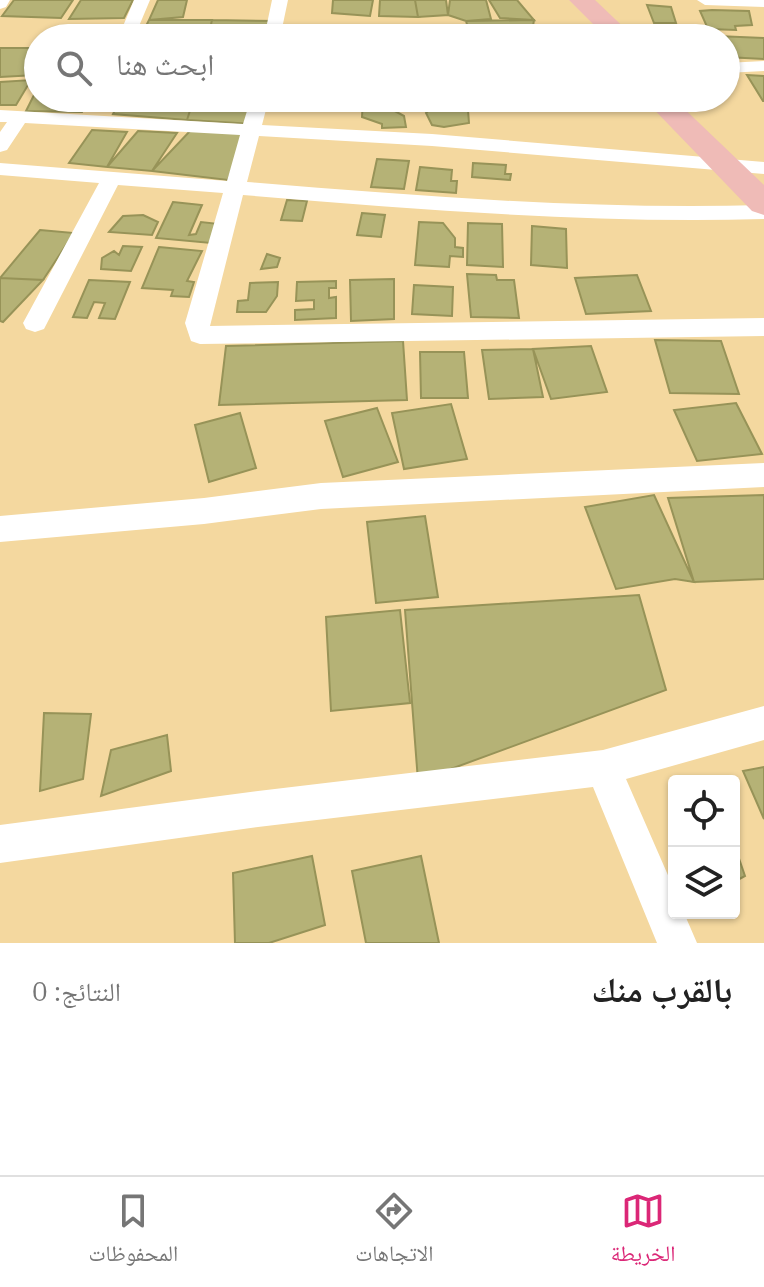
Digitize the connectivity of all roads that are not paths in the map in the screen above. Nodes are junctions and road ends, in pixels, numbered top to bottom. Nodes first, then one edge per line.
1 (142, 0) edge
2 (280, 0) edge
3 (557, 0) edge
4 (581, 0) edge
5 (705, 0) edge
6 (764, 2) edge
7 (132, 24) edge
8 (275, 24) edge
9 (582, 24) edge
10 (607, 24) edge
11 (764, 66) edge
12 (740, 67) edge
13 (93, 112) edge
14 (257, 112) edge
15 (671, 112) edge
16 (701, 112) edge
17 (10, 117) edge
18 (89, 121) junction
19 (253, 131) junction
20 (0, 146) edge
21 (725, 165) junction
22 (0, 169) edge
23 (762, 170) edge
24 (111, 179) junction
25 (235, 188) junction
26 (764, 204) edge
27 (764, 212) edge
28 (35, 323) dead end
29 (764, 327) edge
30 (764, 475) edge
31 (0, 529) edge
32 (764, 723) edge
33 (603, 768) junction
34 (0, 844) edge
35 (677, 943) edge

1 - 7 street
2 - 8 street
3 - 9 main road
4 - 10 main road
5 - 6 street
11 - 12 street
13 - 18 street
14 - 19 street
15 - 21 main road
16 - 23 main road
17 - 18 street
17 - 20 street
18 - 19 street
19 - 21 street
19 - 25 street
21 - 23 street
21 - 26 main road
22 - 24 street
24 - 25 street
24 - 28 street
25 - 27 street
25 - 29 street
30 - 31 street
32 - 33 street
33 - 34 street
33 - 35 street

